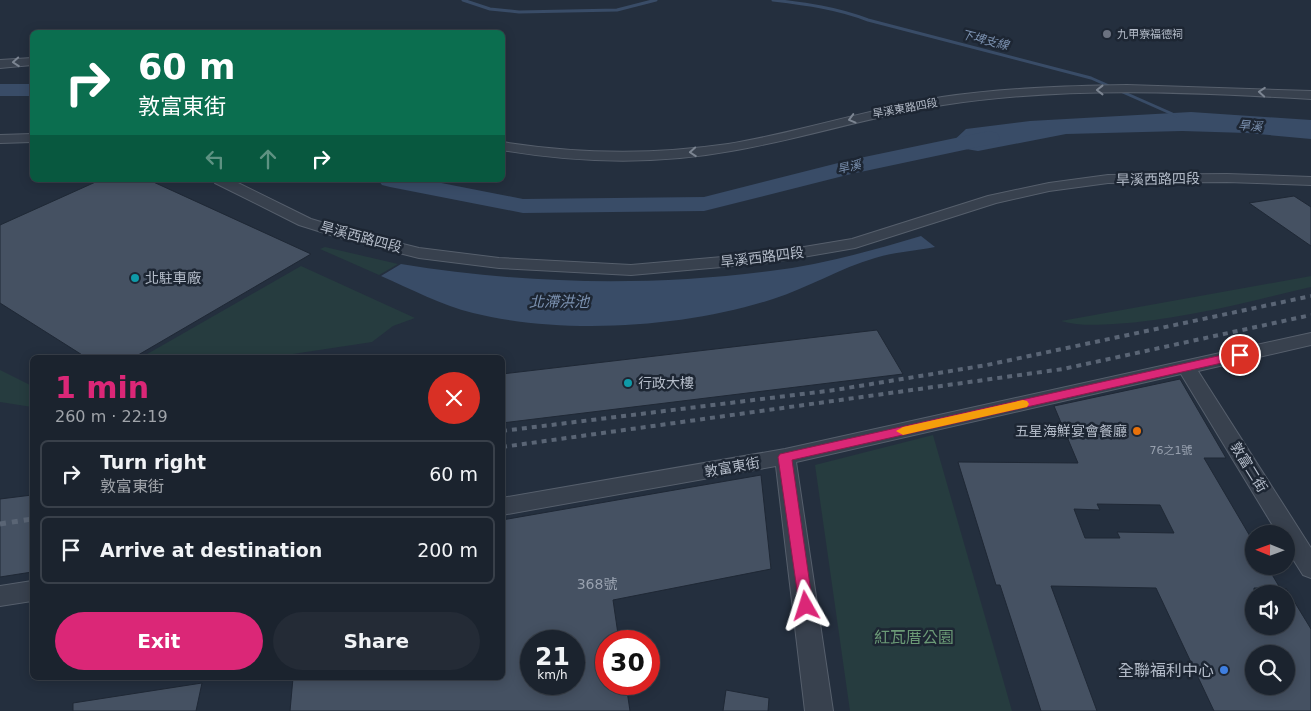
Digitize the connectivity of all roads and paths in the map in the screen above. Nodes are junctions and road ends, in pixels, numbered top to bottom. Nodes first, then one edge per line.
1 (30, 62) edge
2 (0, 64) edge
3 (1311, 95) edge
4 (30, 138) edge
5 (0, 139) edge
6 (505, 146) edge
7 (1311, 181) edge
8 (224, 182) edge
9 (1311, 339) edge
10 (1186, 367) junction
11 (785, 457) junction
12 (505, 506) edge
13 (1311, 568) edge
14 (30, 591) edge
15 (0, 596) edge
16 (819, 711) edge

1 -> 2 street
3 -> 6 street, 旱溪東路四段
4 - 5 street
7 - 8 street, 旱溪西路四段
9 - 10 street, 敦富東街
10 - 11 street, 敦富東街
10 - 13 street, 敦富二街
11 - 12 street, 敦富東街
11 - 16 street
14 - 15 street

